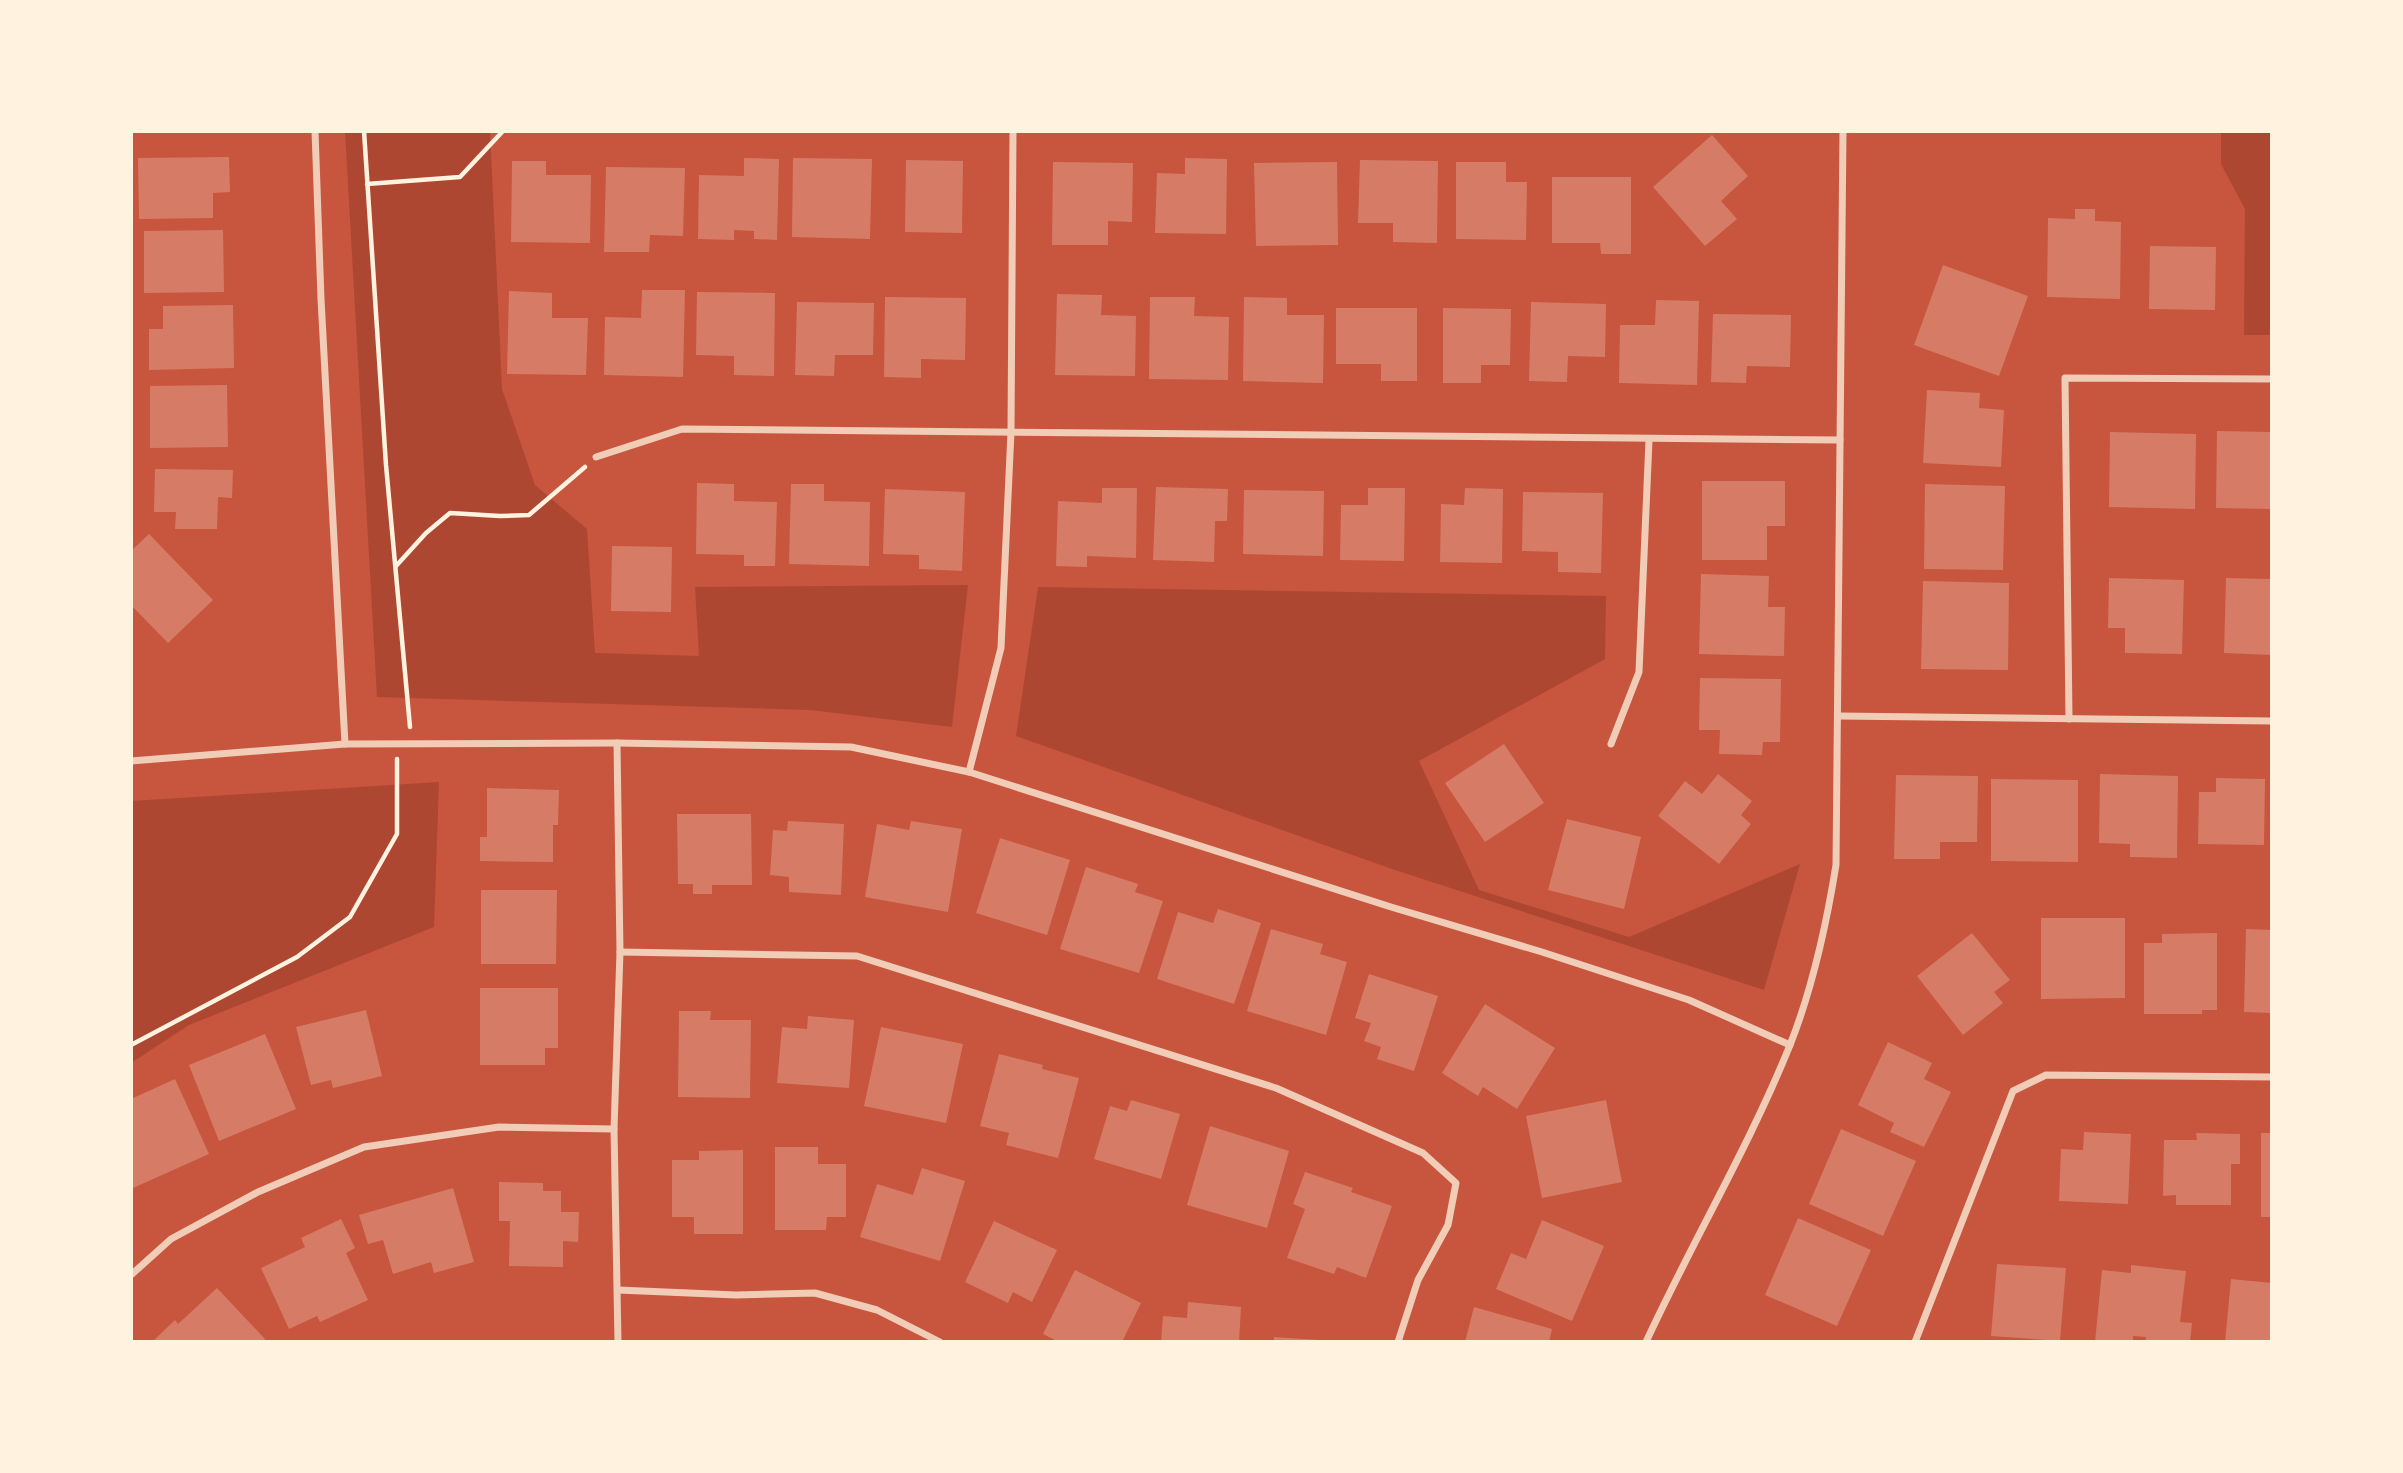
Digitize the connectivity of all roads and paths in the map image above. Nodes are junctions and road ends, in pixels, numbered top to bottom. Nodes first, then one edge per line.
1 (315, 131) edge
2 (364, 131) edge
3 (503, 131) edge
4 (1013, 131) edge
5 (1843, 131) edge
6 (367, 184) junction
7 (2272, 379) edge
8 (1011, 432) junction
9 (1650, 440) junction
10 (1840, 440) junction
11 (596, 457) joint
12 (395, 567) junction
13 (1839, 716) junction
14 (2069, 719) junction
15 (2272, 721) edge
16 (617, 743) junction
17 (345, 744) junction
18 (397, 744) junction
19 (412, 744) junction
20 (1611, 744) dead end
21 (131, 761) edge
22 (969, 772) junction
23 (620, 952) junction
24 (131, 1045) edge
25 (1790, 1045) junction
26 (2272, 1077) edge
27 (614, 1129) junction
28 (131, 1275) edge
29 (618, 1290) junction
30 (1649, 1341) edge
31 (618, 1342) edge
32 (940, 1342) edge
33 (1398, 1342) edge
34 (1915, 1342) edge

1 - 17 street
2 - 6 path
3 - 6 path
4 - 8 street
5 - 10 street
6 - 12 path
7 - 14 street
8 - 9 street
8 - 11 street
8 - 22 street
9 - 10 street
9 - 20 street
10 - 13 street
11 - 12 path
12 - 19 path
13 - 14 street
13 - 25 street
14 - 15 street
16 - 19 street
16 - 22 street
16 - 23 street
17 - 18 street
17 - 21 street
18 - 19 street
18 - 24 path
22 - 25 street
23 - 27 street
23 - 33 street
25 - 30 street
26 - 34 street
27 - 28 street
27 - 29 street
29 - 31 street
29 - 32 street

